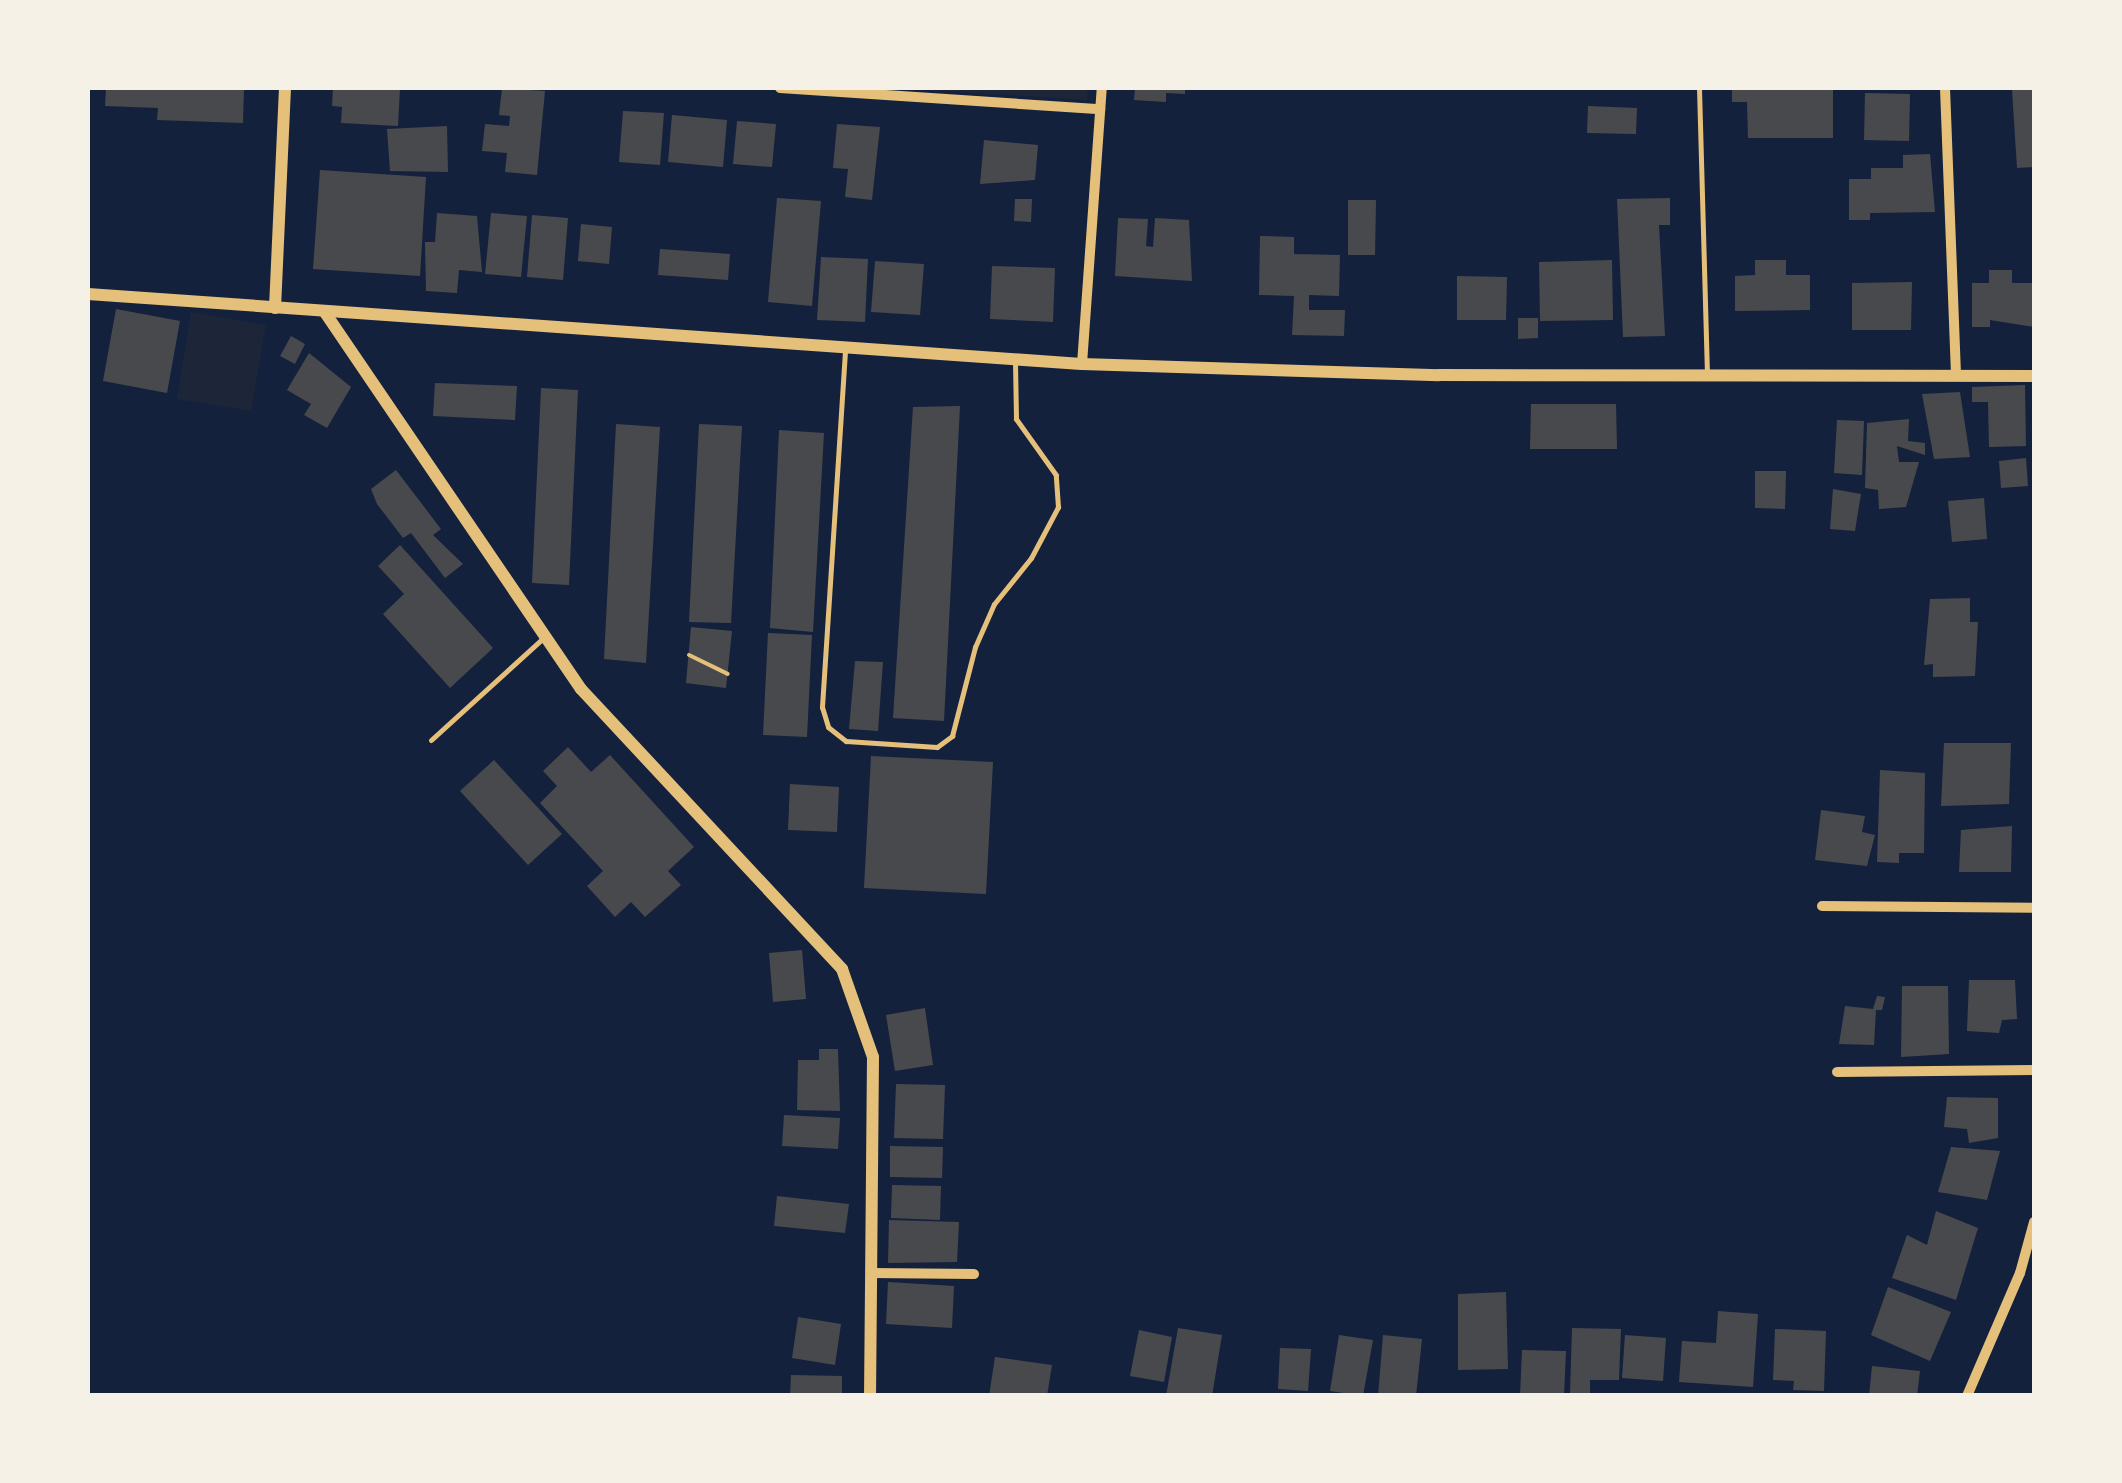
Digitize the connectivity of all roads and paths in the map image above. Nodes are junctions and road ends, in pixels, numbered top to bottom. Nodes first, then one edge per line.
1 (285, 88) edge
2 (780, 88) edge
3 (1102, 88) edge
4 (1698, 88) edge
5 (1945, 88) edge
6 (1100, 109) junction
7 (88, 294) edge
8 (275, 308) junction
9 (324, 311) junction
10 (845, 348) junction
11 (1015, 360) junction
12 (1082, 364) junction
13 (1708, 375) junction
14 (1956, 376) junction
15 (2034, 376) edge
16 (544, 636) junction
17 (689, 655) dead end
18 (728, 674) dead end
19 (431, 740) dead end
20 (1822, 906) dead end
21 (2034, 908) edge
22 (2034, 1070) edge
23 (1838, 1072) dead end
24 (2034, 1222) edge
25 (871, 1273) junction
26 (974, 1274) dead end
27 (870, 1396) edge
28 (1967, 1396) edge

1 - 8 street
2 - 6 street
3 - 6 street
4 - 13 lane
5 - 14 street
6 - 12 street
7 - 8 street
8 - 9 street
9 - 10 street
9 - 16 street
10 - 11 street
10 - 11 lane
11 - 12 street
12 - 13 street
13 - 14 street
14 - 15 street
16 - 19 lane
16 - 25 street
17 - 18 path
20 - 21 street
22 - 23 street
24 - 28 street
25 - 26 street
25 - 27 street

